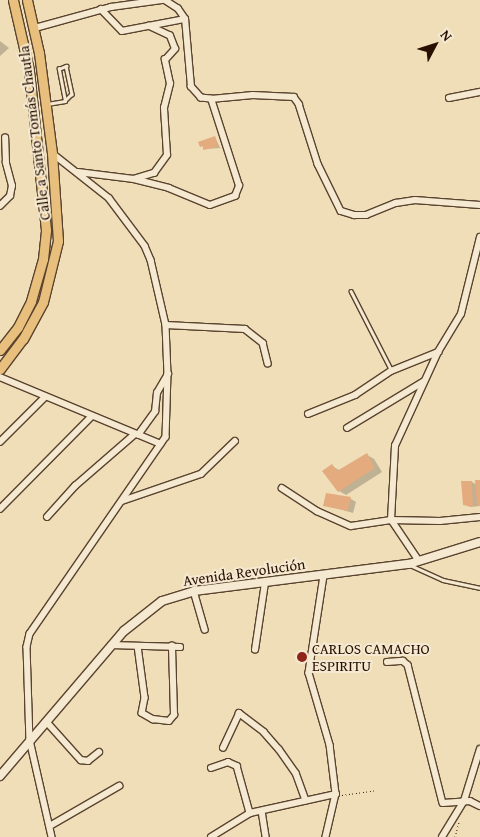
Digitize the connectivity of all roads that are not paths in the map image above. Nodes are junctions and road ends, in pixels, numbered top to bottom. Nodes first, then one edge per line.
1 (13, 0) edge
2 (27, 0) edge
3 (163, 0) edge
4 (110, 3) edge
5 (101, 10) junction
6 (185, 19) junction
7 (149, 26) junction
8 (35, 28) junction
9 (480, 92) edge
10 (211, 98) junction
11 (449, 98) dead end
12 (65, 101) junction
13 (46, 105) junction
14 (5, 138) dead end
15 (52, 153) junction
16 (76, 171) junction
17 (134, 179) junction
18 (480, 205) edge
19 (0, 206) edge
20 (480, 238) edge
21 (351, 291) dead end
22 (166, 324) junction
23 (0, 350) edge
24 (438, 352) junction
25 (268, 363) dead end
26 (0, 369) edge
27 (391, 371) junction
28 (168, 374) junction
29 (0, 377) edge
30 (423, 382) junction
31 (45, 397) junction
32 (308, 414) dead end
33 (91, 416) junction
34 (347, 428) dead end
35 (136, 434) junction
36 (235, 441) dead end
37 (0, 442) edge
38 (161, 444) junction
39 (282, 488) dead end
40 (122, 501) junction
41 (0, 509) edge
42 (47, 517) dead end
43 (480, 517) edge
44 (391, 520) junction
45 (480, 542) edge
46 (418, 560) junction
47 (408, 564) junction
48 (324, 576) junction
49 (265, 583) junction
50 (480, 588) edge
51 (194, 591) junction
52 (205, 629) dead end
53 (111, 645) junction
54 (138, 646) junction
55 (172, 646) junction
56 (180, 647) dead end
57 (255, 650) dead end
58 (387, 662) dead end
59 (47, 722) junction
60 (30, 740) junction
61 (223, 748) dead end
62 (480, 749) edge
63 (99, 752) dead end
64 (211, 768) dead end
65 (0, 776) edge
66 (119, 786) dead end
67 (336, 794) junction
68 (306, 800) junction
69 (464, 802) junction
70 (480, 806) edge
71 (262, 811) junction
72 (250, 814) junction
73 (50, 826) junction
74 (219, 835) edge
75 (52, 837) edge
76 (211, 837) edge
77 (266, 837) edge
78 (326, 837) edge
79 (442, 837) edge

1 - 23 main road, Calle a Santo Tomás Chautla
2 - 8 main road, Calle a Santo Tomás Chautla
3 - 4 street
3 - 6 street
4 - 5 street
5 - 7 street
5 - 8 street
6 - 7 street
6 - 10 street
7 - 17 street
8 - 13 main road, Calle a Santo Tomás Chautla
9 - 11 street
10 - 17 street
10 - 18 street
12 - 12 lane
12 - 13 lane
13 - 15 main road, Calle a Santo Tomás Chautla
14 - 19 street
15 - 16 street
15 - 26 main road, Calle a Santo Tomás Chautla
16 - 17 street
16 - 22 street
20 - 24 street
21 - 27 lane
22 - 25 street
22 - 28 street
24 - 27 street
24 - 30 street
27 - 32 street
28 - 35 street
28 - 38 street
29 - 31 street
30 - 34 street
30 - 44 street
31 - 33 street
31 - 37 street
33 - 35 street
33 - 41 street
35 - 38 street
35 - 42 street
36 - 40 street
38 - 40 street
39 - 44 street
40 - 60 street
43 - 44 street
44 - 46 street
45 - 46 street, Avenida Revolución
46 - 47 street, Avenida Revolución
47 - 48 street, Avenida Revolución
47 - 50 lane
48 - 49 street, Avenida Revolución
48 - 67 street
49 - 51 street, Avenida Revolución
49 - 57 street
51 - 52 street
51 - 53 street, Avenida Revolución
53 - 54 street
53 - 59 street, Avenida Revolución
54 - 55 street
54 - 55 street
55 - 56 street
58 - 69 street
59 - 60 street, Avenida Revolución
59 - 63 street
60 - 65 street, Avenida Revolución
60 - 73 street
61 - 68 street
62 - 69 street
64 - 72 street
66 - 73 street
67 - 68 street
67 - 78 street
68 - 71 street
69 - 70 street
69 - 79 street
71 - 72 street
71 - 77 street
72 - 74 street
73 - 75 street
74 - 76 street

